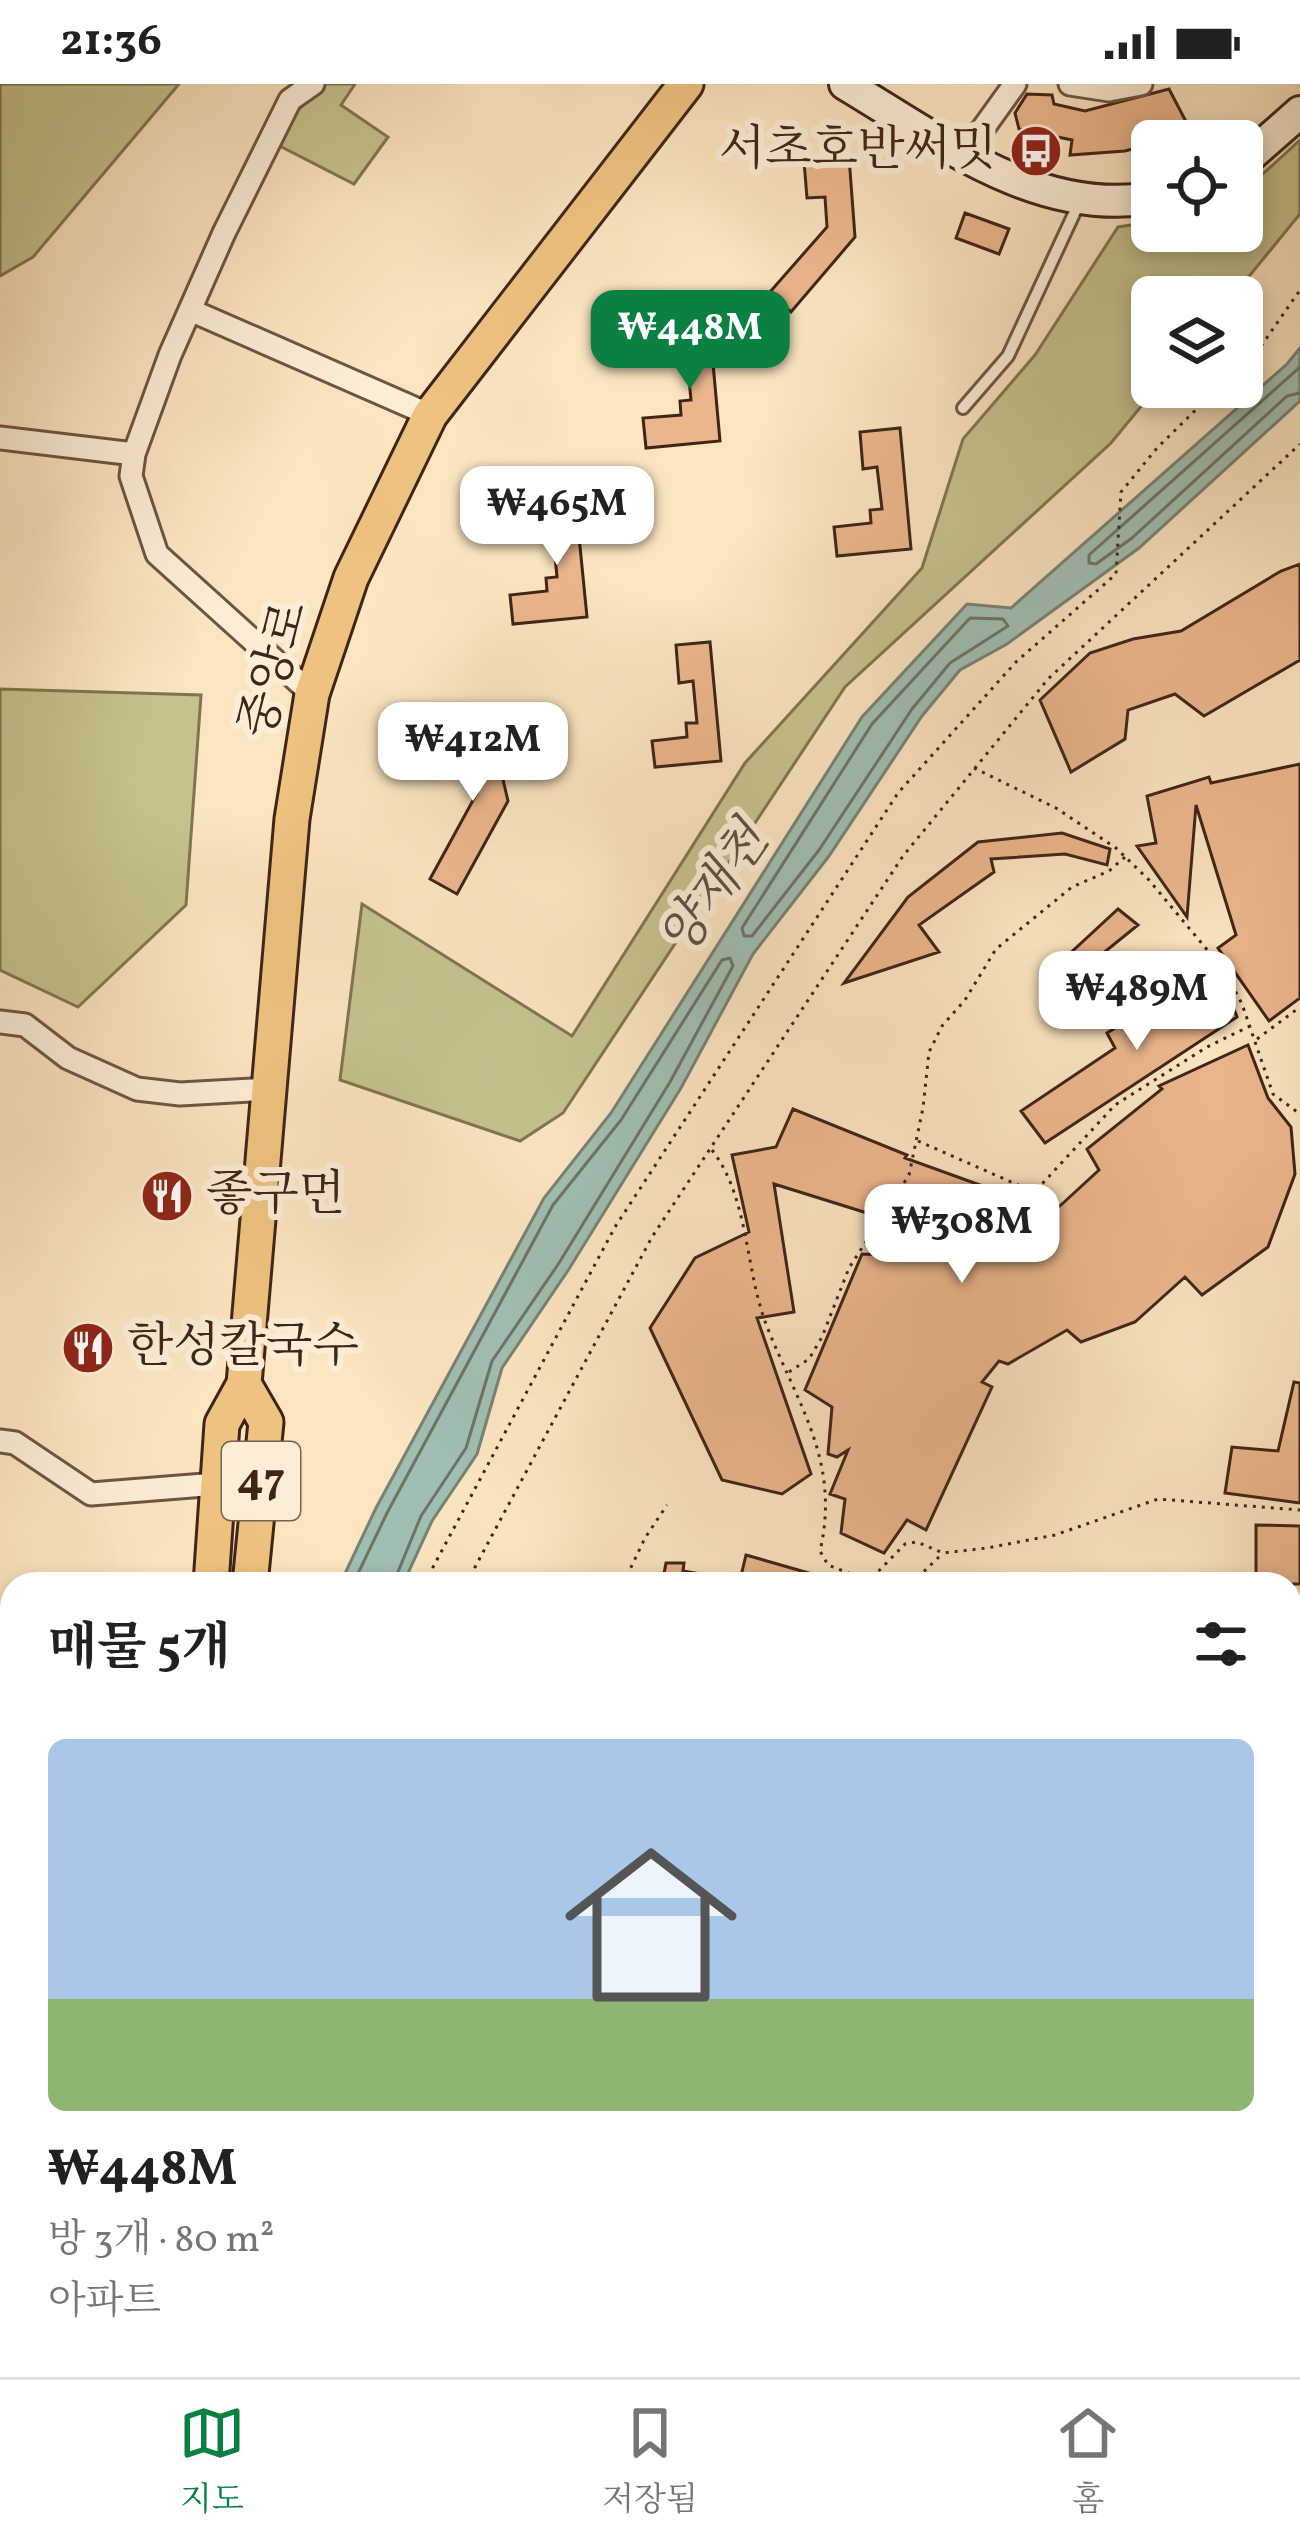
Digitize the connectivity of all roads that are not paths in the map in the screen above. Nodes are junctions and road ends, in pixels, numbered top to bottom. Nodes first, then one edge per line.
1 (313, 84) edge
2 (686, 84) edge
3 (845, 84) edge
4 (1015, 84) edge
5 (1070, 84) edge
6 (1141, 84) edge
7 (1300, 112) edge
8 (1263, 145) edge
9 (964, 155) junction
10 (1131, 199) edge
11 (1080, 200) junction
12 (190, 310) junction
13 (963, 409) dead end
14 (430, 415) junction
15 (0, 438) edge
16 (134, 454) junction
17 (311, 694) junction
18 (0, 1022) edge
19 (268, 1089) junction
20 (244, 1384) junction
21 (0, 1441) edge
22 (217, 1484) junction
23 (212, 1572) edge
24 (251, 1572) edge

1 - 12 street
2 - 14 main road, 중앙로 / 47
3 - 9 street
4 - 9 street
5 - 6 street
7 - 8 street
9 - 11 street
10 - 11 street
11 - 13 lane
12 - 14 street
12 - 16 street
14 - 17 main road, 중앙로 / 47
15 - 16 street
16 - 17 street
17 - 19 main road, 중앙로 / 47
18 - 19 street
19 - 20 main road, 중앙로 / 47
20 - 22 main road, 중앙로 / 47
20 - 24 main road, 중앙로 / 47
21 - 22 street
22 - 23 main road, 중앙로 / 47

